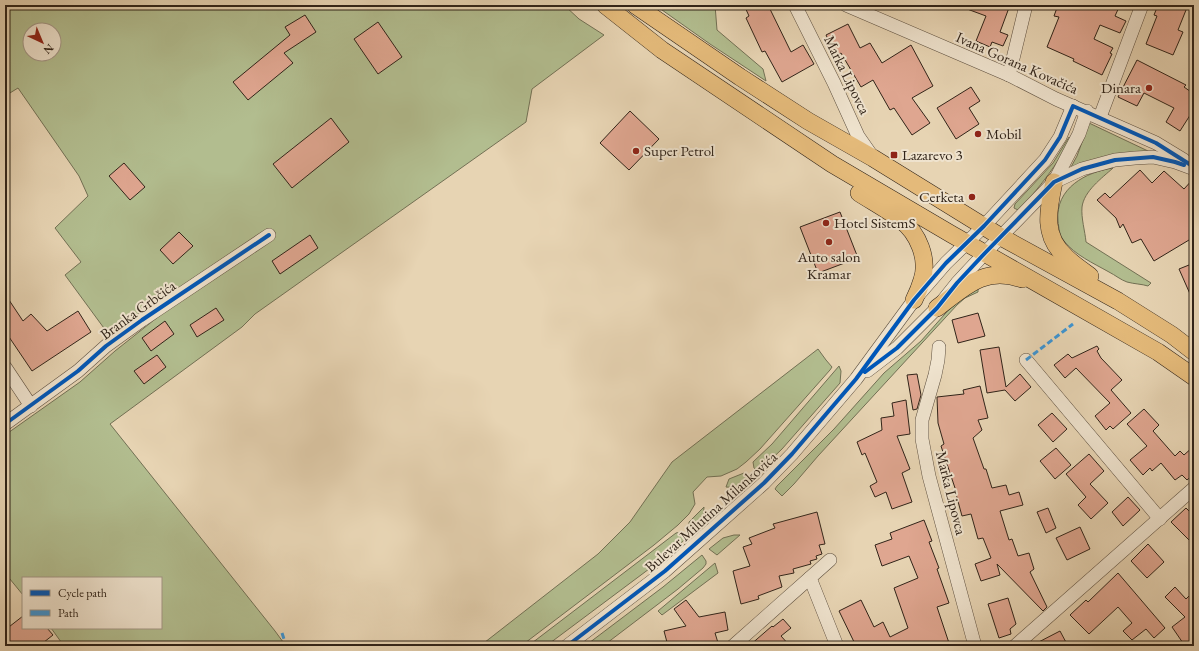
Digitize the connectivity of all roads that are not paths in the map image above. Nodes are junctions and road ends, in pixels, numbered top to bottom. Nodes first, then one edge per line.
1 (605, 5) edge
2 (635, 5) edge
3 (795, 5) edge
4 (846, 5) edge
5 (1026, 5) edge
6 (1142, 5) edge
7 (869, 10) edge
8 (1009, 75) junction
9 (1073, 106) junction
10 (1087, 112) junction
11 (1100, 117) junction
12 (873, 158) junction
13 (832, 164) junction
14 (1194, 168) edge
15 (1054, 182) junction
16 (984, 226) junction
17 (269, 235) dead end
18 (1001, 237) junction
19 (967, 242) junction
20 (985, 253) junction
21 (1037, 284) junction
22 (914, 300) junction
23 (1115, 300) junction
24 (937, 308) junction
25 (939, 347) dead end
26 (1194, 352) edge
27 (1026, 360) dead end
28 (5, 367) edge
29 (1194, 377) edge
30 (856, 379) junction
31 (31, 406) junction
32 (5, 424) edge
33 (1194, 488) edge
34 (1160, 519) junction
35 (830, 560) dead end
36 (810, 578) junction
37 (567, 646) edge
38 (733, 646) edge
39 (837, 646) edge
40 (975, 646) edge
41 (1016, 646) edge

1 - 13 main road
2 - 12 main road
3 - 12 street, Marka Lipovca
4 - 7 street, Ivana Gorana Kovačića
5 - 8 street
6 - 11 street
7 - 8 street, Ivana Gorana Kovačića
8 - 9 street, Ivana Gorana Kovačića
9 - 10 street, Ivana Gorana Kovačića
9 - 16 street, Bulevar Milutina Milankovića
10 - 11 street, Ivana Gorana Kovačića
10 - 15 street
11 - 14 street, Ivana Gorana Kovačića
12 - 16 main road
13 - 19 main road
13 - 22 main road
14 - 15 street
15 - 18 street, Bulevar Milutina Milankovića
15 - 23 main road
16 - 18 main road
16 - 19 street, Bulevar Milutina Milankovića
17 - 31 street, Branka Grbčića
18 - 20 street, Bulevar Milutina Milankovića
18 - 23 main road
19 - 20 main road
19 - 22 street, Bulevar Milutina Milankovića
20 - 21 main road
20 - 24 street, Bulevar Milutina Milankovića
21 - 24 main road
21 - 29 main road
22 - 30 street, Bulevar Milutina Milankovića
23 - 26 main road
24 - 30 street, Bulevar Milutina Milankovića
25 - 40 street, Marka Lipovca
27 - 34 street
28 - 31 street
30 - 37 street, Bulevar Milutina Milankovića
31 - 32 street, Branka Grbčića
33 - 34 street
34 - 41 street
35 - 36 street
36 - 38 street
36 - 39 street

